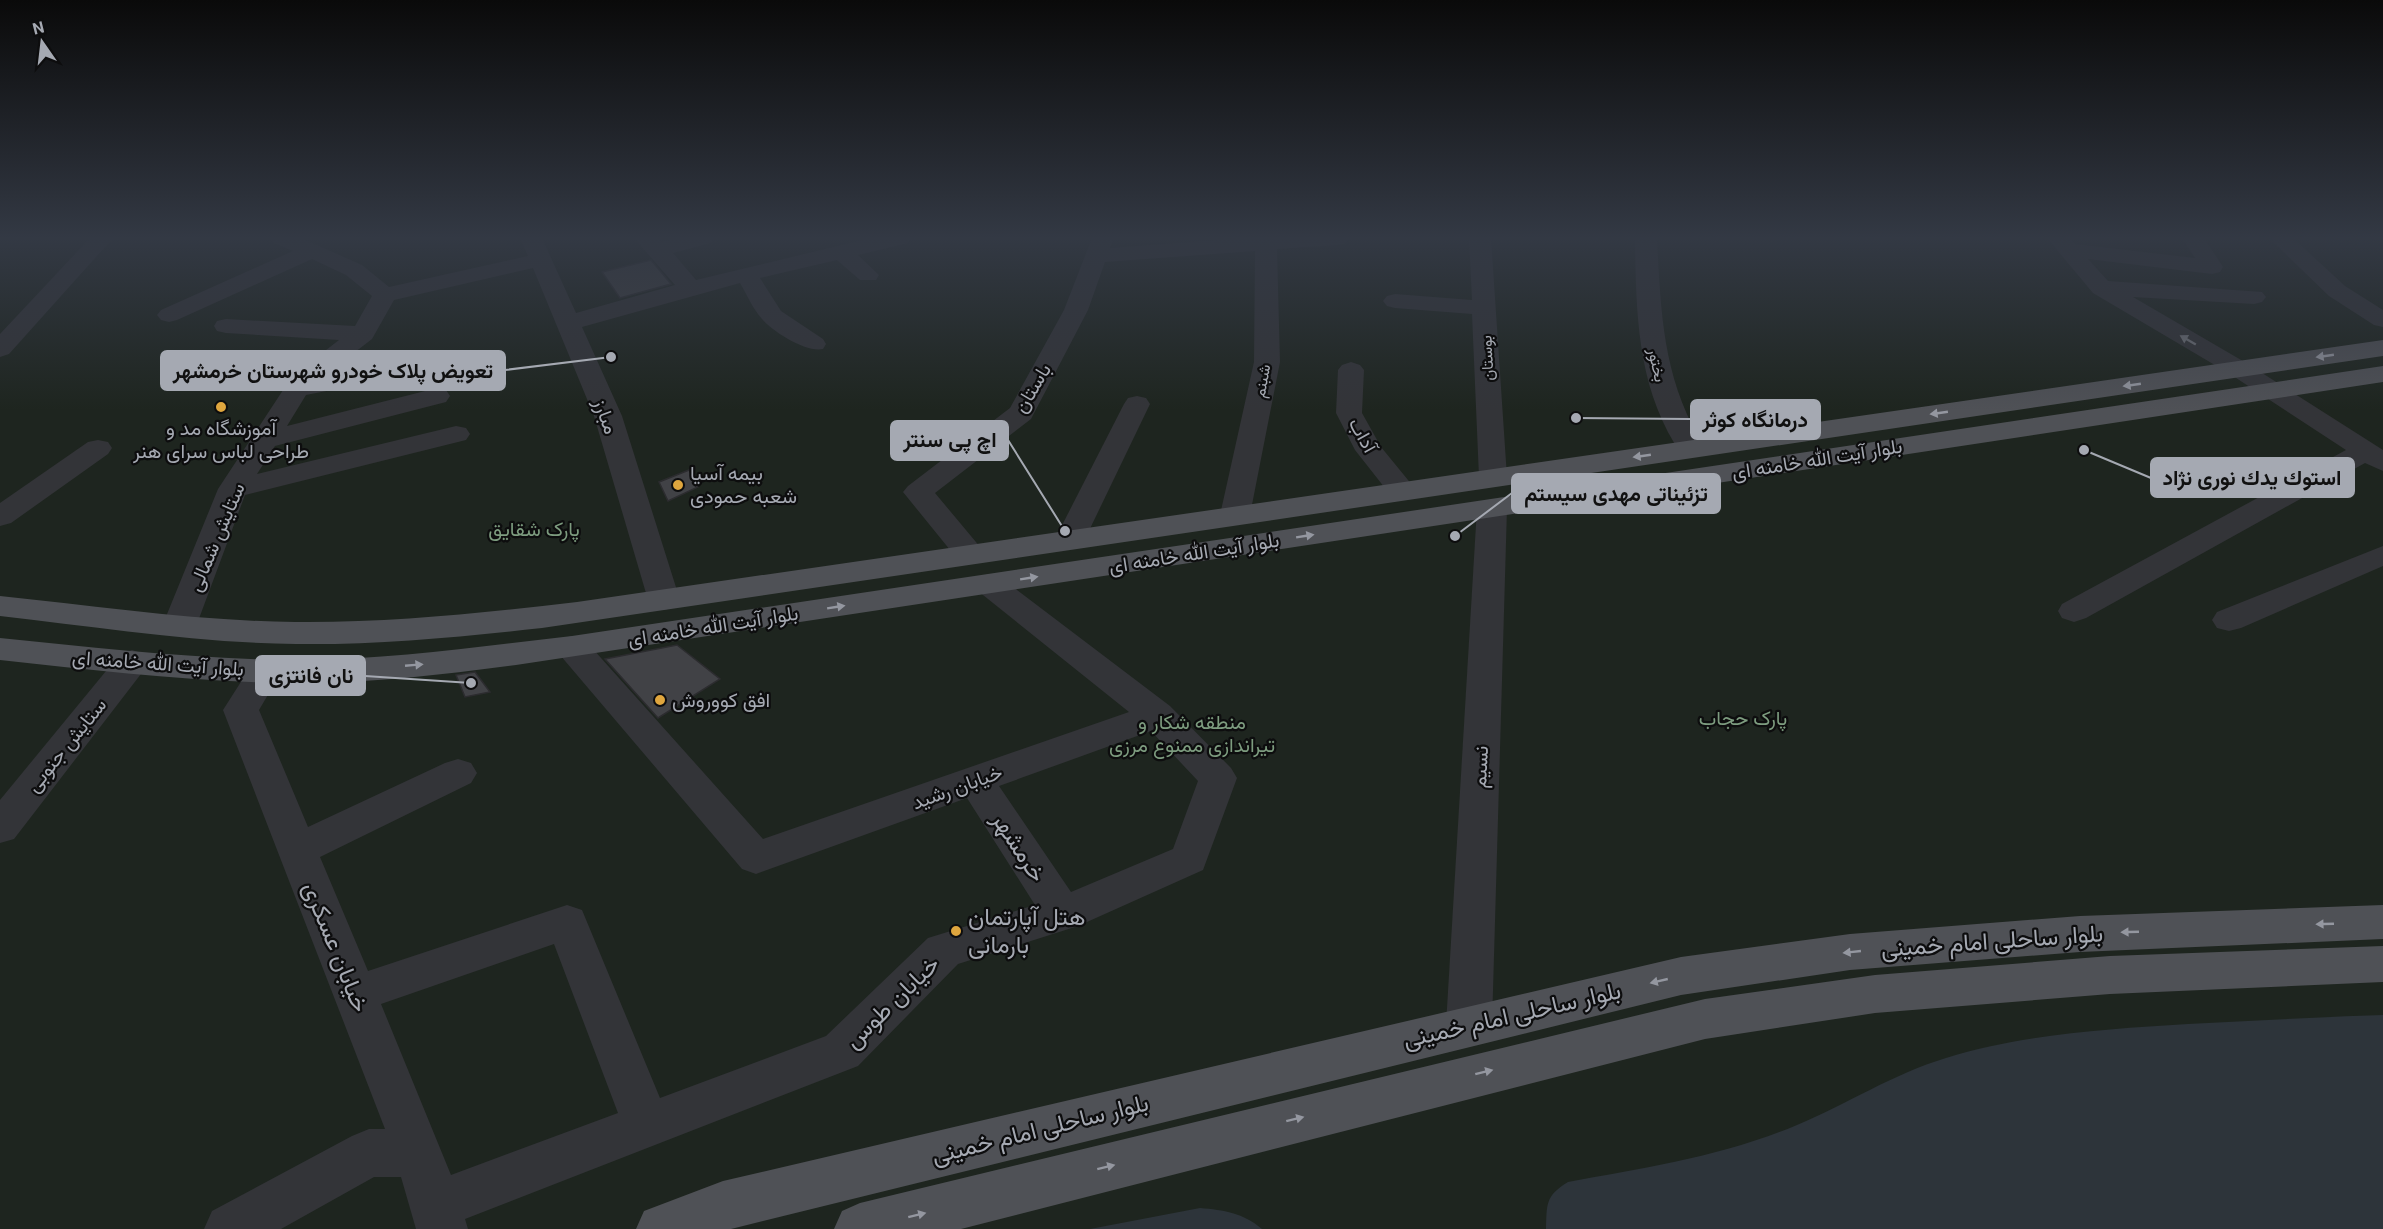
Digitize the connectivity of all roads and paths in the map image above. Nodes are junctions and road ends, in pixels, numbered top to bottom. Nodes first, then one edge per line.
1 (49, 295) edge
2 (214, 295) edge
3 (385, 295) edge
4 (555, 295) edge
5 (677, 295) edge
6 (759, 295) edge
7 (1082, 295) edge
8 (1270, 295) edge
9 (1483, 295) edge
10 (1648, 295) edge
11 (2114, 295) edge
12 (2226, 295) edge
13 (2344, 295) edge
14 (2254, 297) dead end
15 (1395, 301) dead end
16 (1484, 308) junction
17 (170, 315) dead end
18 (28, 318) junction
19 (0, 320) edge
20 (2383, 320) edge
21 (567, 323) junction
22 (226, 326) dead end
23 (363, 333) junction
24 (814, 344) dead end
25 (2383, 348) edge
26 (0, 349) edge
27 (414, 367) dead end
28 (2239, 369) junction
29 (1351, 370) dead end
30 (2383, 374) edge
31 (296, 390) junction
32 (2270, 391) junction
33 (437, 396) dead end
34 (1137, 404) dead end
35 (456, 434) dead end
36 (264, 440) junction
37 (98, 448) dead end
38 (1692, 448) junction
39 (2374, 456) edge
40 (233, 489) junction
41 (1401, 491) junction
42 (1493, 493) junction
43 (1235, 515) junction
44 (0, 518) edge
45 (1070, 539) junction
46 (2383, 555) edge
47 (980, 569) junction
48 (664, 600) junction
49 (0, 606) edge
50 (2074, 611) dead end
51 (2229, 620) dead end
52 (180, 624) junction
53 (572, 647) junction
54 (2, 651) edge
55 (132, 662) junction
56 (265, 671) junction
57 (1157, 715) junction
58 (458, 773) dead end
59 (975, 780) junction
60 (0, 828) edge
61 (297, 850) junction
62 (1063, 914) junction
63 (2383, 922) edge
64 (2080, 933) junction
65 (2383, 964) edge
66 (2110, 975) junction
67 (355, 994) junction
68 (1469, 1025) junction
69 (646, 1126) junction
70 (419, 1153) junction
71 (439, 1217) edge
72 (230, 1229) edge
73 (662, 1229) edge
74 (860, 1229) edge

1 - 18 street
2 - 17 street
3 - 23 street, ستایش شمالی
4 - 21 street, مبارز
5 - 21 street
6 - 24 street
7 - 47 street, باستان
8 - 43 street, شبنم
9 - 16 street, بوستان
10 - 38 street, بختور
28 -> 11 street
12 - 14 street
13 - 20 street
15 - 16 street
16 - 42 street, بوستان
18 - 19 street
18 - 26 street
21 - 48 street, مبارز
22 - 23 street
23 - 31 street, ستایش شمالی
25 -> 28 main road, بلوار آیت الله خامنه ای
27 - 31 street
28 - 32 street
28 -> 38 main road, بلوار آیت الله خامنه ای
29 - 41 street, آداب
30 - 32 main road, بلوار آیت الله خامنه ای
31 - 36 street, ستایش شمالی
32 - 39 street
32 - 42 main road, بلوار آیت الله خامنه ای
33 - 36 street
34 - 45 street
35 - 40 street
36 - 40 street, ستایش شمالی
37 - 44 street
38 -> 42 main road, بلوار آیت الله خامنه ای
39 - 50 street
40 - 52 street, ستایش شمالی
41 - 42 main road, بلوار آیت الله خامنه ای
41 - 43 main road, بلوار آیت الله خامنه ای
47 -> 42 main road, بلوار آیت الله خامنه ای
42 - 68 street, نسیم
43 - 45 main road, بلوار آیت الله خامنه ای
45 - 47 main road, بلوار آیت الله خامنه ای
46 - 51 street
47 - 48 main road, بلوار آیت الله خامنه ای
53 -> 47 main road, بلوار آیت الله خامنه ای
47 - 57 street, خیابان طوس
48 - 52 main road, بلوار آیت الله خامنه ای
49 - 52 main road, بلوار آیت الله خامنه ای
56 -> 53 main road, بلوار آیت الله خامنه ای
53 - 59 street, خیابان رشید
54 - 55 main road, بلوار آیت الله خامنه ای
55 - 56 main road, بلوار آیت الله خامنه ای
55 - 60 street, ستایش جنوبی
56 - 61 street, خیابان عسکری
57 - 59 street, خیابان رشید
57 - 62 street, خیابان طوس
58 - 61 street
59 - 62 street, خرمشهر
61 - 67 street, خیابان عسکری
62 - 69 street, خیابان طوس
63 -> 64 main road, بلوار ساحلی امام خمینی
64 - 66 main road
64 -> 68 main road, بلوار ساحلی امام خمینی
65 - 66 main road, بلوار ساحلی امام خمینی
74 -> 66 main road, بلوار ساحلی امام خمینی
67 - 69 street
67 - 70 street, خیابان عسکری
68 - 73 main road, بلوار ساحلی امام خمینی
69 - 71 street, خیابان طوس
70 - 71 street, خیابان عسکری
70 - 72 street

